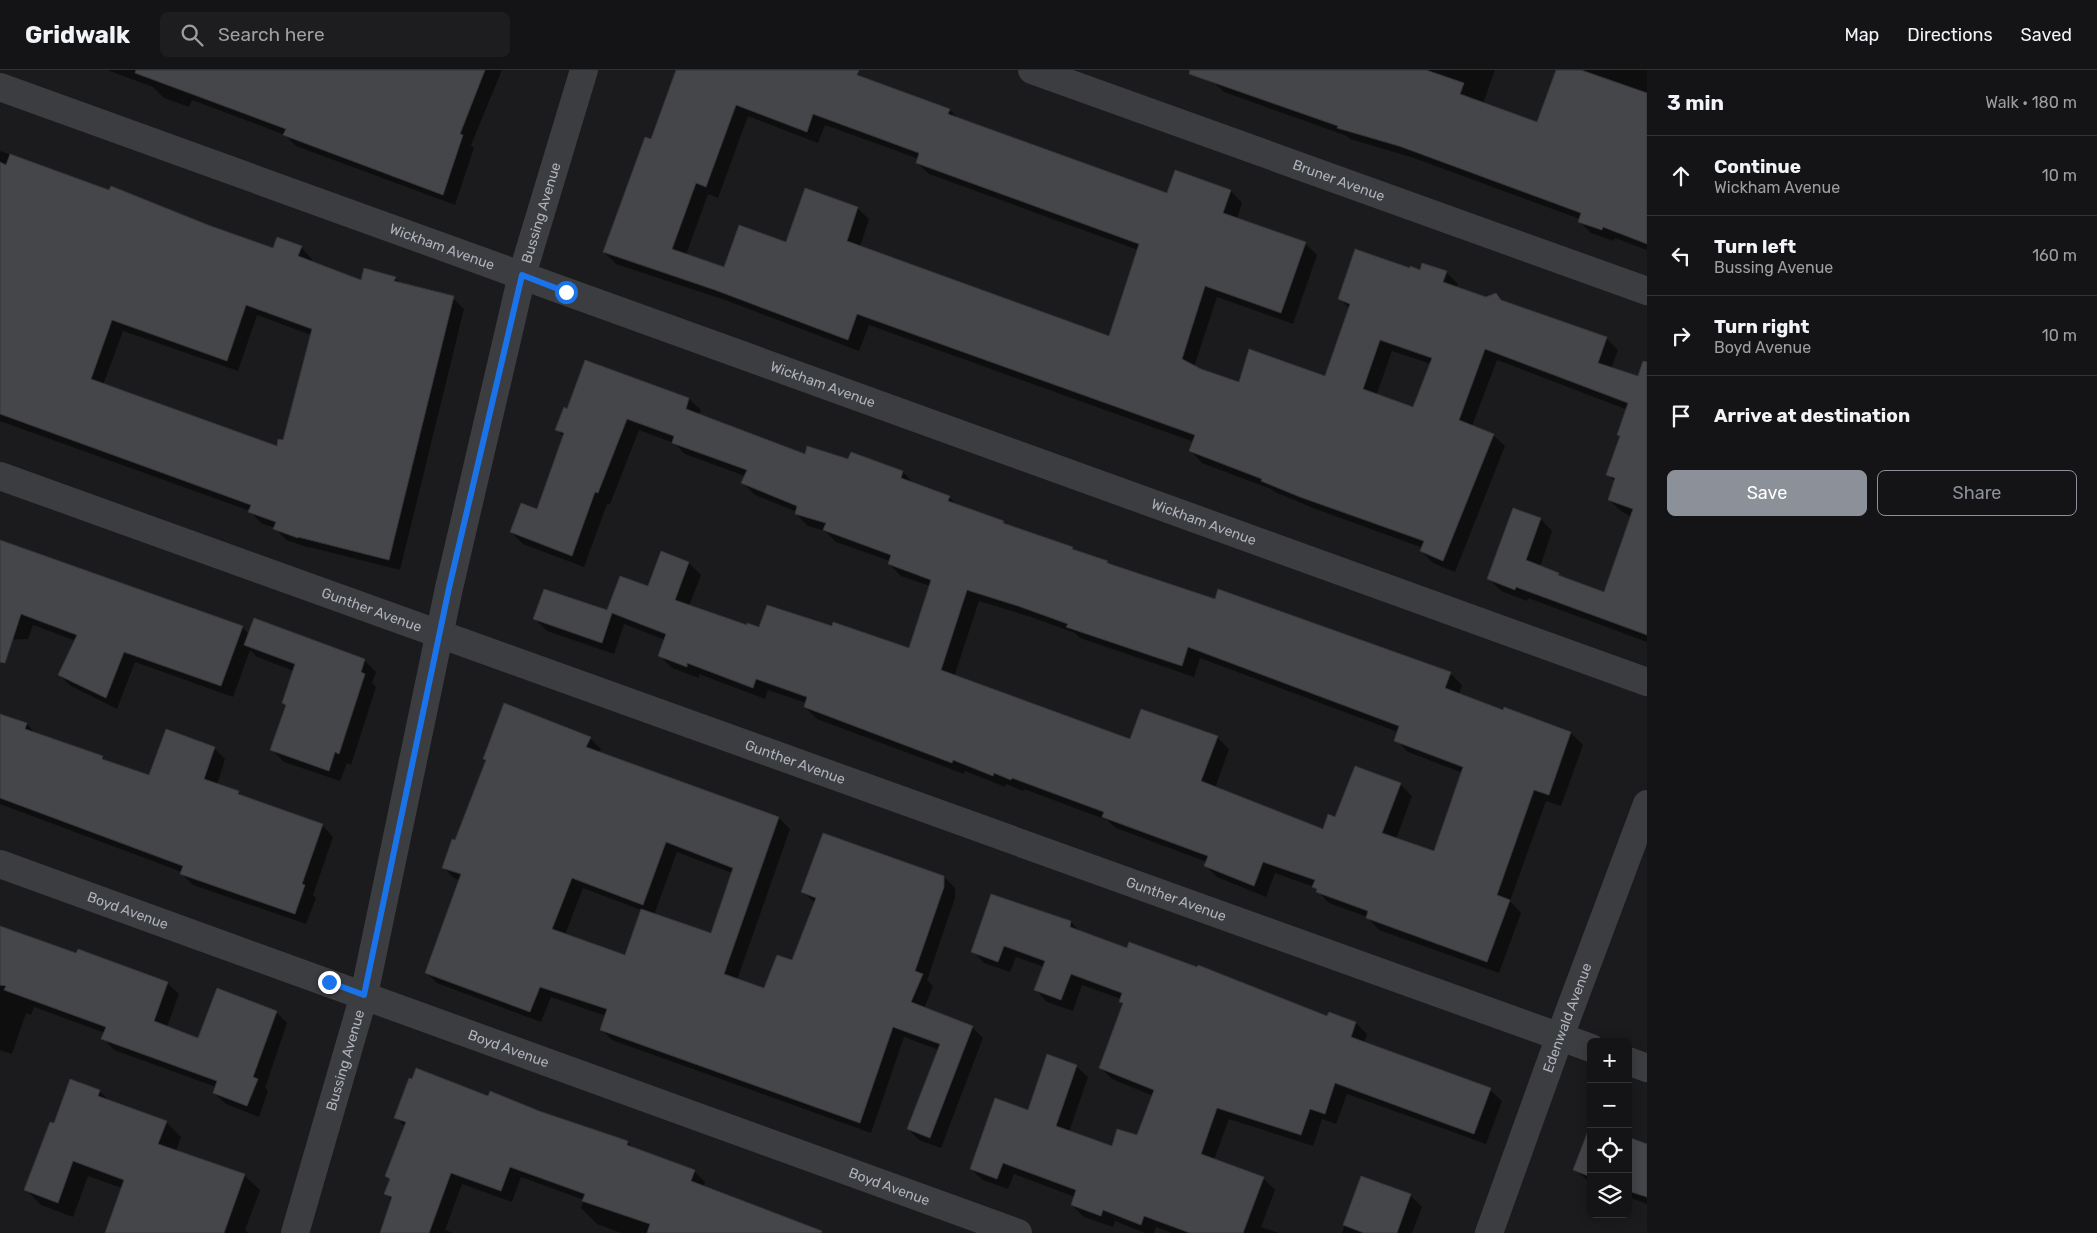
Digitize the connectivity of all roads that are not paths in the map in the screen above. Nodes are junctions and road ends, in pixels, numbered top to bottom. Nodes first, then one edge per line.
1 (584, 70) edge
2 (1032, 70) edge
3 (0, 87) edge
4 (522, 275) junction
5 (1647, 291) edge
6 (0, 476) edge
7 (440, 636) junction
8 (1647, 682) edge
9 (1647, 804) edge
10 (0, 864) edge
11 (364, 995) junction
12 (1560, 1036) junction
13 (1587, 1046) edge
14 (1632, 1063) edge
15 (1647, 1068) edge
16 (295, 1233) edge
17 (1018, 1233) edge
18 (1489, 1233) edge

1 - 4 street, Bussing Avenue
2 - 5 street, Bruner Avenue
3 - 4 street, Wickham Avenue
4 - 7 street, Bussing Avenue
4 - 8 street, Wickham Avenue
6 - 7 street, Gunther Avenue
7 - 11 street, Bussing Avenue
7 - 12 street, Gunther Avenue
9 - 12 street, Edenwald Avenue
10 - 11 street, Boyd Avenue
11 - 16 street, Bussing Avenue
11 - 17 street, Boyd Avenue
12 - 13 street, Gunther Avenue
12 - 18 street, Edenwald Avenue
14 - 15 street

